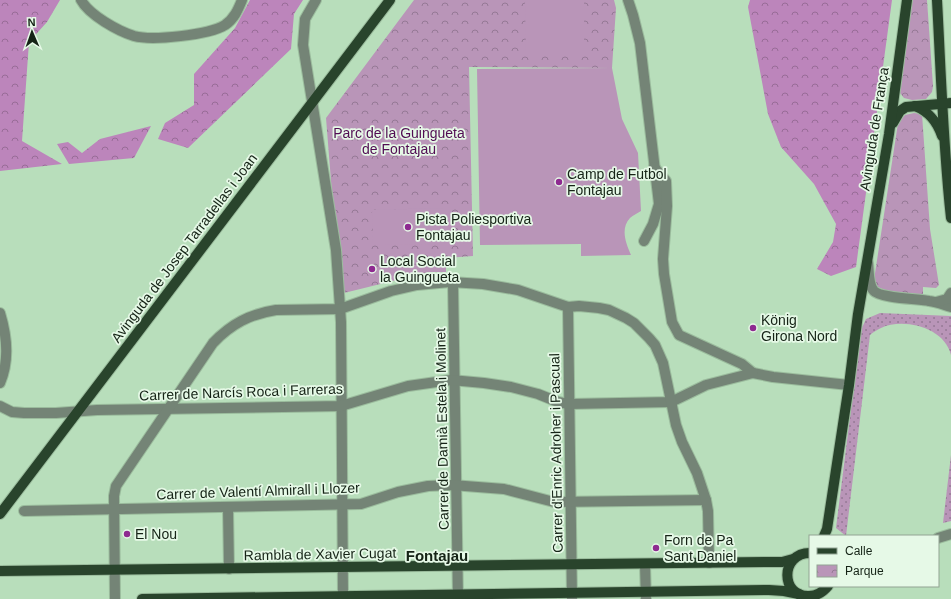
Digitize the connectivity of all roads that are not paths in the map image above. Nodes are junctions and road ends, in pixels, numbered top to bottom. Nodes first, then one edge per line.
1 (81, 0) edge
2 (242, 0) edge
3 (316, 0) edge
4 (390, 0) edge
5 (628, 0) edge
6 (907, 0) edge
7 (937, 0) edge
8 (312, 103) junction
9 (947, 103) edge
10 (915, 106) junction
11 (951, 118) edge
12 (889, 134) junction
13 (944, 142) junction
14 (654, 166) junction
15 (951, 218) edge
16 (644, 241) dead end
17 (867, 261) junction
18 (454, 282) junction
19 (951, 293) edge
20 (340, 294) junction
21 (934, 302) junction
22 (951, 306) edge
23 (568, 307) junction
24 (328, 309) junction
25 (340, 309) junction
26 (0, 313) edge
27 (754, 373) junction
28 (456, 380) junction
29 (0, 383) edge
30 (849, 385) junction
31 (671, 402) junction
32 (569, 404) junction
33 (0, 406) edge
34 (341, 406) junction
35 (168, 409) junction
36 (78, 411) junction
37 (457, 485) junction
38 (706, 500) junction
39 (570, 502) junction
40 (342, 505) junction
41 (228, 507) junction
42 (114, 509) junction
43 (24, 511) dead end
44 (0, 514) edge
45 (951, 534) edge
46 (824, 535) edge
47 (939, 538) edge
48 (809, 552) edge
49 (794, 559) junction
50 (709, 563) junction
51 (645, 564) junction
52 (571, 565) junction
53 (457, 566) junction
54 (343, 567) junction
55 (229, 569) junction
56 (115, 570) junction
57 (0, 571) edge
58 (827, 587) edge
59 (646, 595) edge
60 (458, 596) edge
61 (572, 596) edge
62 (805, 596) edge
63 (344, 597) edge
64 (230, 598) edge
65 (115, 599) edge
66 (142, 599) edge

1 - 2 street
3 - 8 street
4 - 8 main road, Avinguda de Josep Tarradellas i Joan
5 - 14 street
6 - 12 main road, Avinguda de França
7 - 9 main road
8 - 20 street
8 - 36 main road, Avinguda de Josep Tarradellas i Joan
9 - 10 main road
9 - 13 main road
10 - 12 main road
10 - 13 main road
11 - 13 main road
12 - 17 main road, Avinguda de França
13 - 15 main road
14 - 16 street
14 - 27 street
17 - 21 street
17 - 30 main road, Avinguda de França
18 - 23 street
18 - 25 street
18 - 28 street, Carrer de Damià Estela i Molinet
19 - 21 street
20 - 24 street
20 - 25 street
21 - 22 street
23 - 31 street
23 - 32 street, Carrer d'Enric Adroher i Pascual
24 - 25 street
24 - 35 street
25 - 34 street
26 - 29 street
27 - 30 street
27 - 31 street
28 - 32 street, Carrer de Narcís Roca i Farreras
28 - 34 street, Carrer de Narcís Roca i Farreras
28 - 37 street, Carrer de Damià Estela i Molinet
30 - 46 main road, Avinguda de França
31 - 32 street, Carrer de Narcís Roca i Farreras
31 - 38 street
32 - 39 street, Carrer d'Enric Adroher i Pascual
33 - 36 street, Carrer de Narcís Roca i Farreras
34 - 35 street, Carrer de Narcís Roca i Farreras
34 - 40 street
35 - 36 street, Carrer de Narcís Roca i Farreras
35 - 42 street
36 - 44 main road, Avinguda de Josep Tarradellas i Joan
37 - 39 street, Carrer de Valentí Almirall i Llozer
37 - 40 street, Carrer de Valentí Almirall i Llozer
37 - 53 street, Carrer de Damià Estela i Molinet
38 - 39 street, Carrer de Valentí Almirall i Llozer
38 - 50 street
39 - 52 street, Carrer d'Enric Adroher i Pascual
40 - 41 street, Carrer de Valentí Almirall i Llozer
40 - 54 street
41 - 42 street, Carrer de Valentí Almirall i Llozer
41 - 55 street
42 - 43 street, Carrer de Valentí Almirall i Llozer
42 - 56 street
45 - 47 street
48 - 49 main road, Rambla de Xavier Cugat
49 - 50 main road, Rambla de Xavier Cugat
49 - 62 main road
50 - 51 main road, Rambla de Xavier Cugat
51 - 52 main road, Rambla de Xavier Cugat
51 - 59 street
52 - 53 main road, Rambla de Xavier Cugat
52 - 61 street, Carrer d'Enric Adroher i Pascual
53 - 54 main road, Rambla de Xavier Cugat
53 - 60 street, Carrer de Damià Estela i Molinet
54 - 55 main road, Rambla de Xavier Cugat
54 - 63 street
55 - 56 main road, Rambla de Xavier Cugat
56 - 57 main road, Rambla de Xavier Cugat
56 - 65 street
58 - 62 main road
59 - 61 main road
59 - 62 main road
60 - 61 main road
60 - 63 main road
63 - 64 main road
64 - 66 main road

